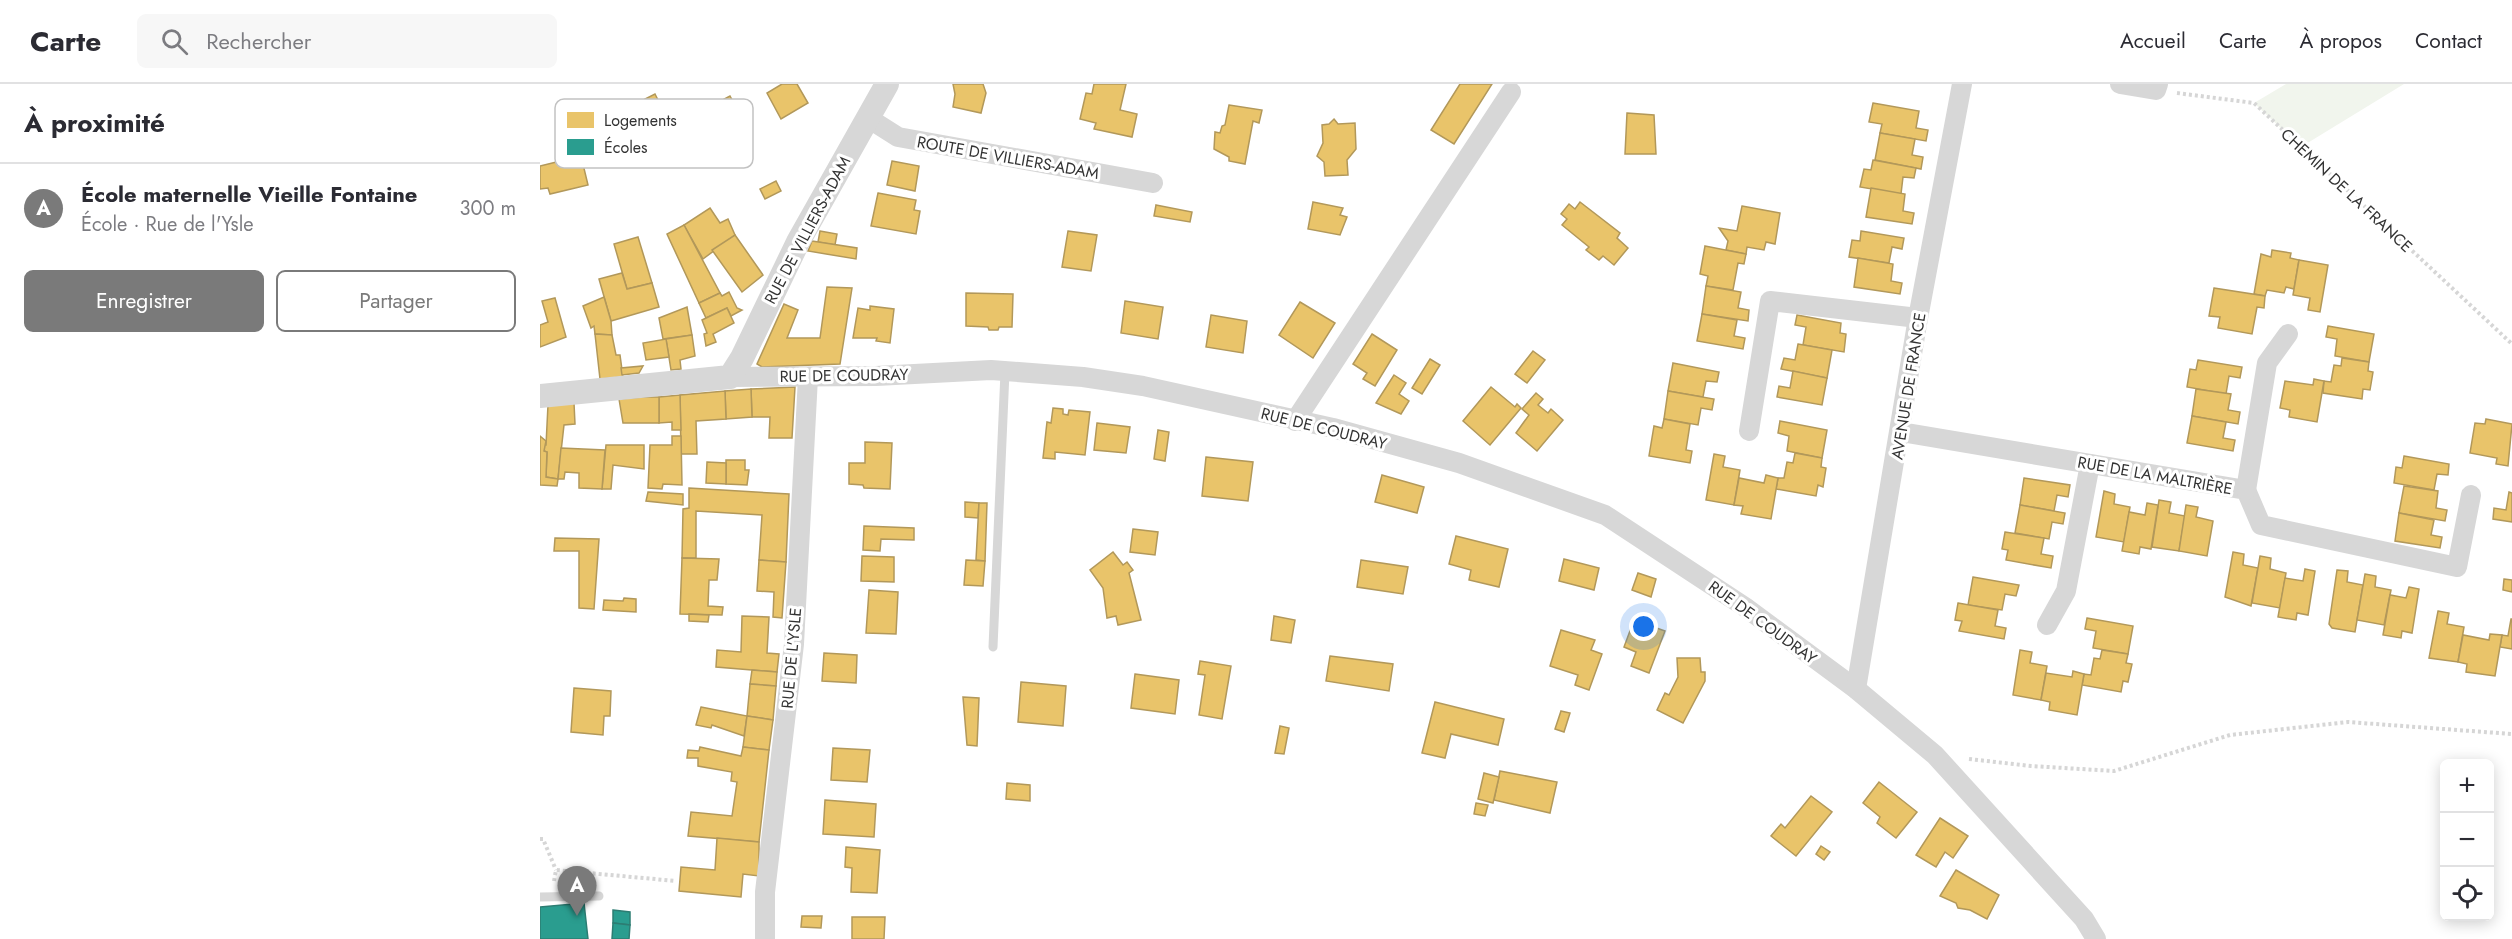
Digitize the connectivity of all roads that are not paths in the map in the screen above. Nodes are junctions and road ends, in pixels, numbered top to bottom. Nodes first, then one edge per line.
1 (887, 84) edge
2 (1962, 84) edge
3 (2120, 84) edge
4 (2157, 87) edge
5 (1511, 92) dead end
6 (868, 118) junction
7 (1153, 183) dead end
8 (1918, 318) junction
9 (2288, 334) dead end
10 (1005, 372) junction
11 (730, 377) junction
12 (807, 377) junction
13 (540, 396) edge
14 (1295, 421) junction
15 (1749, 431) dead end
16 (1901, 432) junction
17 (2090, 464) junction
18 (2246, 490) junction
19 (2471, 495) dead end
20 (2047, 625) dead end
21 (993, 647) dead end
22 (1856, 689) junction
23 (599, 896) dead end
24 (540, 897) edge
25 (765, 939) edge
26 (2096, 939) edge

1 - 6 street, RUE DE VILLIERS-ADAM
2 - 8 street, AVENUE DE FRANCE
3 - 4 street
5 - 14 street
6 - 7 street, ROUTE DE VILLIERS-ADAM
6 - 11 street, RUE DE VILLIERS-ADAM
8 - 15 street
8 - 16 street, AVENUE DE FRANCE
9 - 18 street
10 - 12 street, RUE DE COUDRAY
10 - 14 street, RUE DE COUDRAY
10 - 21 lane
11 - 12 street, RUE DE COUDRAY
11 - 13 street
12 - 25 street, RUE DE L'YSLE
14 - 22 street, RUE DE COUDRAY
16 - 17 street, RUE DE LA MALTRIÈRE
16 - 22 street, AVENUE DE FRANCE
17 - 18 street, RUE DE LA MALTRIÈRE
17 - 20 street
18 - 19 street, RUE DE LA MALTRIÈRE
22 - 26 street, RUE DE COUDRAY
23 - 24 lane

